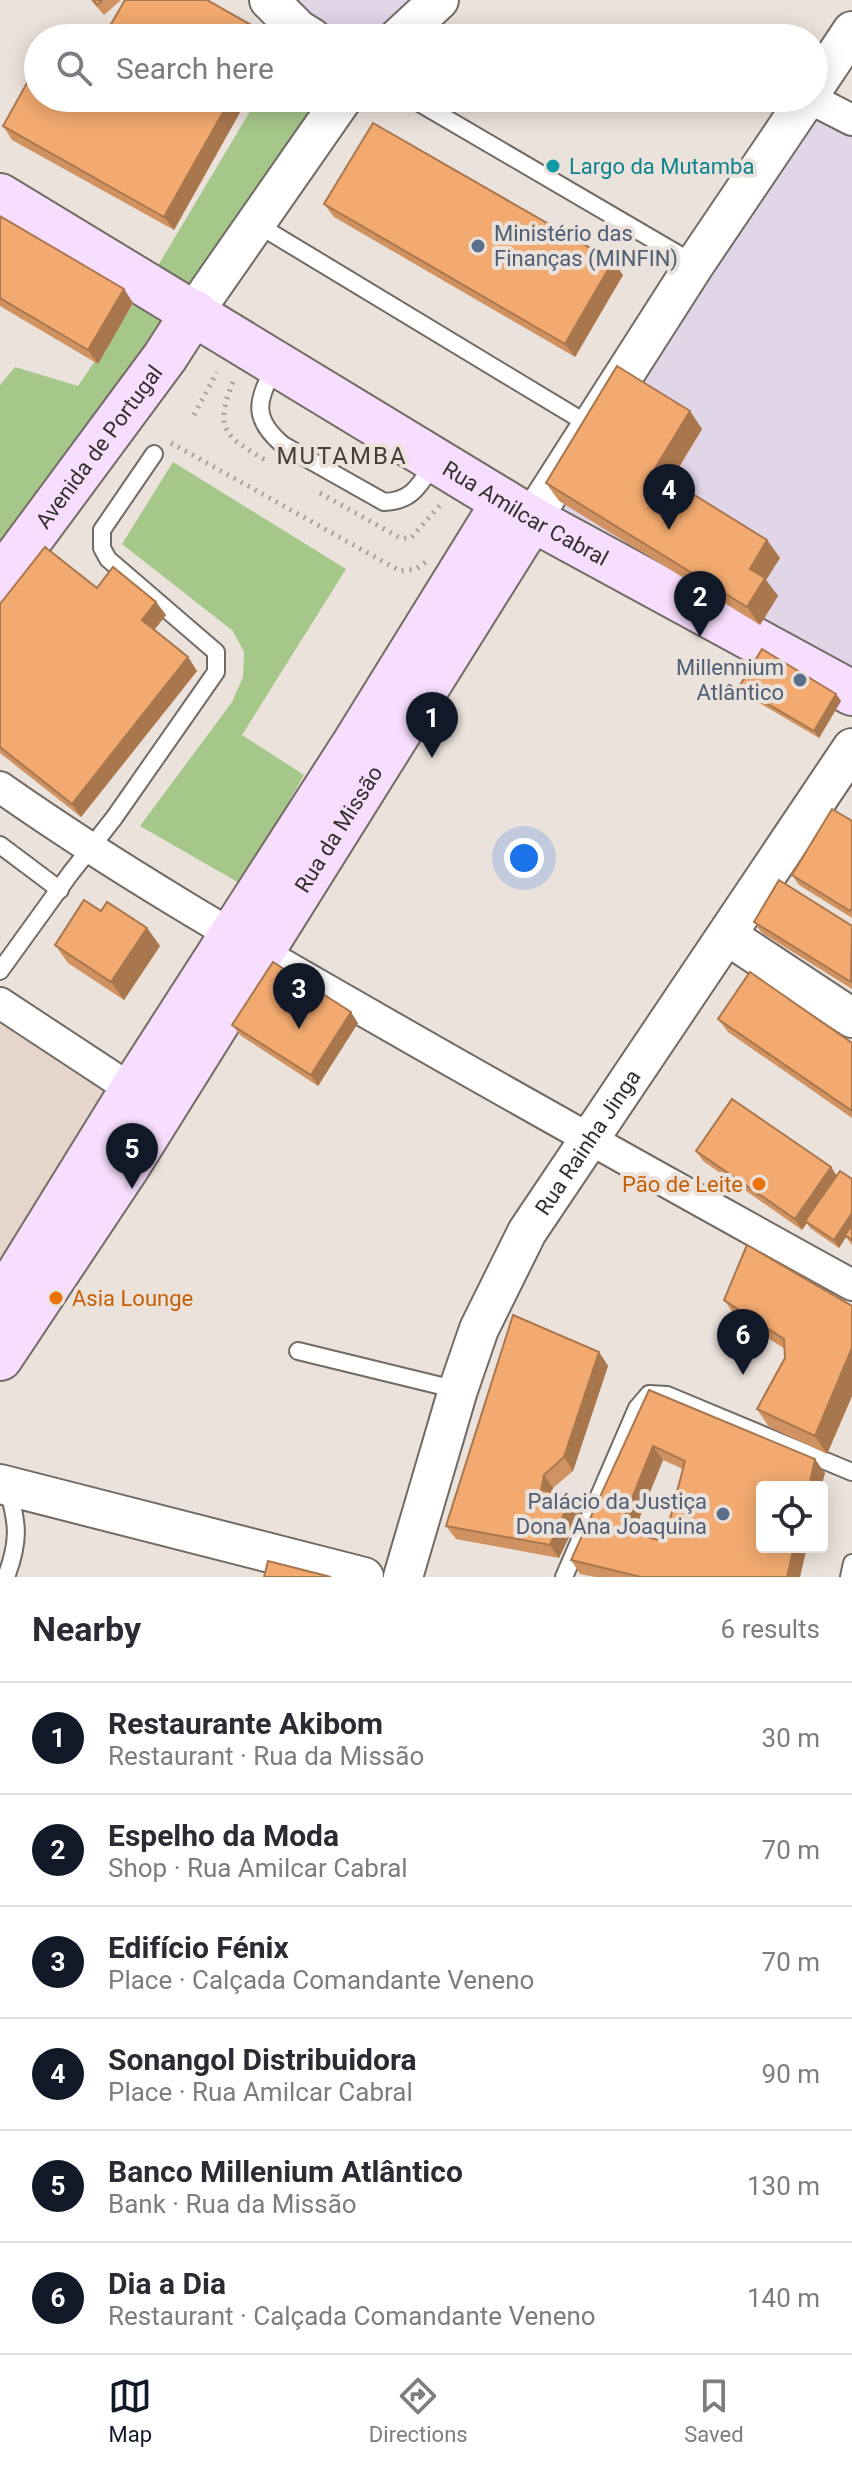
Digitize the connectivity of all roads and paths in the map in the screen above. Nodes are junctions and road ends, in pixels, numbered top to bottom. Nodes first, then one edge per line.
1 (269, 0) edge
2 (439, 0) edge
3 (293, 24) edge
4 (413, 24) edge
5 (852, 31) edge
6 (828, 67) edge
7 (828, 108) edge
8 (333, 112) edge
9 (435, 112) edge
10 (798, 112) edge
11 (852, 120) edge
12 (0, 196) edge
13 (255, 223) junction
14 (695, 264) junction
15 (194, 312) junction
16 (276, 365) junction
17 (217, 372) dead end
18 (194, 415) dead end
19 (591, 426) junction
20 (154, 454) joint
21 (435, 462) junction
22 (518, 510) junction
23 (432, 557) dead end
24 (0, 580) edge
25 (852, 693) edge
26 (852, 748) edge
27 (0, 787) edge
28 (0, 845) edge
29 (92, 848) junction
30 (60, 890) junction
31 (728, 936) junction
32 (247, 944) junction
33 (0, 971) edge
34 (0, 1003) edge
35 (852, 1018) edge
36 (147, 1100) junction
37 (587, 1139) junction
38 (852, 1285) edge
39 (0, 1304) edge
40 (298, 1351) dead end
41 (0, 1358) edge
42 (458, 1390) junction
43 (852, 1472) edge
44 (3, 1484) edge
45 (852, 1563) edge
46 (6, 1577) edge
47 (364, 1577) edge
48 (403, 1577) edge
49 (564, 1577) edge
50 (849, 1577) edge

1 - 3 street
2 - 4 street
5 - 6 street
7 - 11 street
8 - 13 street
9 - 14 lane
10 - 14 street, Rua da Missão
12 - 15 main road, Rua Amilcar Cabral
13 - 15 street
13 - 19 lane
14 - 19 street, Rua da Missão
15 - 16 main road, Rua Amilcar Cabral
15 - 24 main road, Avenida de Portugal
16 - 21 main road, Rua Amilcar Cabral
16 - 21 lane
17 - 18 path
19 - 22 street, Rua da Missão
20 - 23 path
20 - 29 lane
21 - 22 main road, Rua Amilcar Cabral
22 - 25 main road, Rua Amilcar Cabral
22 - 32 main road, Rua da Missão
26 - 31 street, Rua Rainha Jinga
27 - 29 street
28 - 30 lane
29 - 30 lane
29 - 32 street
30 - 33 lane
31 - 35 street
31 - 37 street, Rua Rainha Jinga
32 - 36 main road, Rua da Missão
32 - 37 street
34 - 36 street
36 - 39 main road, Rua da Missão
36 - 41 main road, Rua da Missão
37 - 38 street
37 - 42 street, Rua Rainha Jinga
40 - 42 lane
42 - 48 street, Rua Rainha Jinga
43 - 49 lane
44 - 46 lane
44 - 47 street
45 - 50 lane

